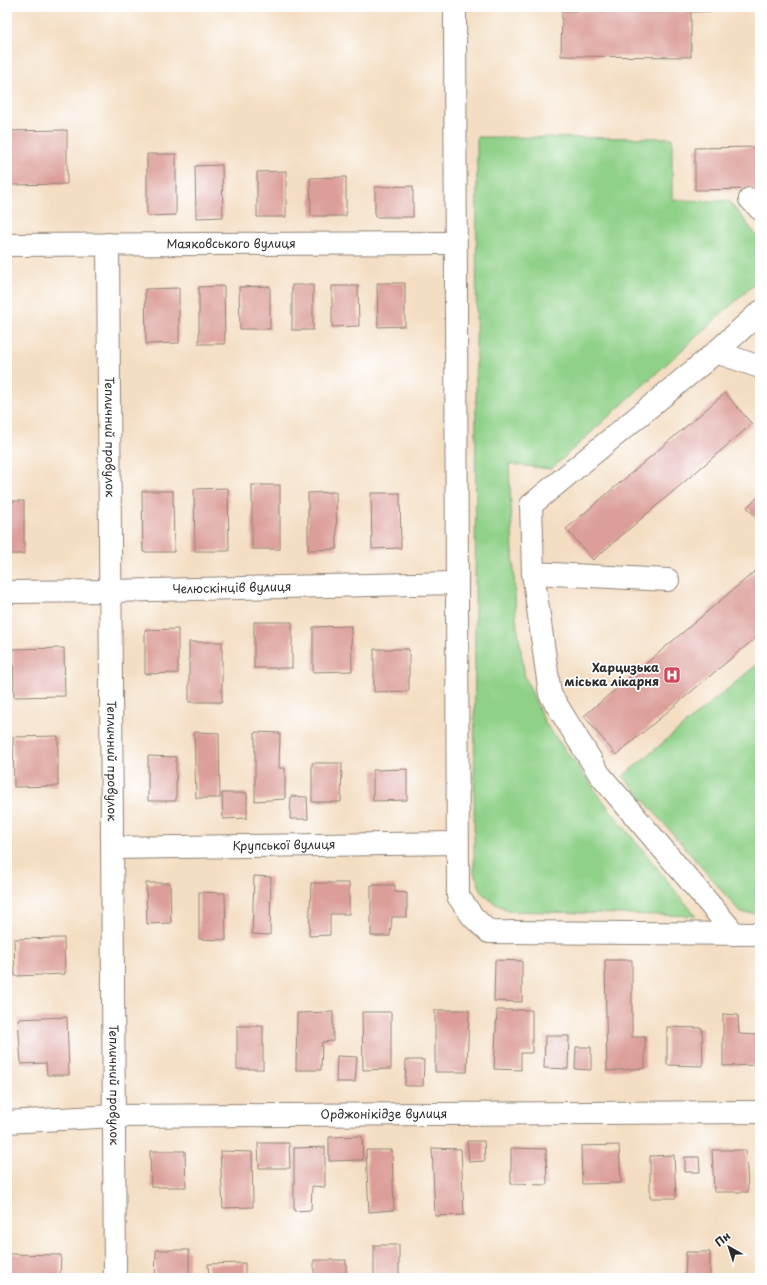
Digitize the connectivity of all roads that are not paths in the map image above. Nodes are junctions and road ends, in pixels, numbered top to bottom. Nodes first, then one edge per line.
1 (455, 7) edge
2 (455, 242) junction
3 (108, 244) junction
4 (7, 245) edge
5 (760, 312) edge
6 (716, 352) junction
7 (760, 367) edge
8 (533, 573) junction
9 (668, 580) dead end
10 (456, 583) junction
11 (110, 591) junction
12 (7, 592) edge
13 (457, 843) junction
14 (112, 848) junction
15 (735, 934) junction
16 (760, 934) edge
17 (760, 1112) edge
18 (114, 1116) junction
19 (7, 1122) edge
20 (115, 1278) edge

1 - 2 street
2 - 3 street, Маяковського вулиця
2 - 10 street
3 - 4 street, Маяковського вулиця
3 - 11 street, Тепличний провулок
5 - 6 street
6 - 7 street
6 - 8 street
8 - 9 street
8 - 15 street
10 - 11 street, Челюскінців вулиця
10 - 13 street
11 - 12 street, Челюскінців вулиця
11 - 14 street, Тепличний провулок
13 - 14 street, Крупської вулиця
13 - 15 street
14 - 18 street, Тепличний провулок
15 - 16 street
17 - 18 street, Орджонікідзе вулиця
18 - 19 street, Орджонікідзе вулиця
18 - 20 street, Тепличний провулок

